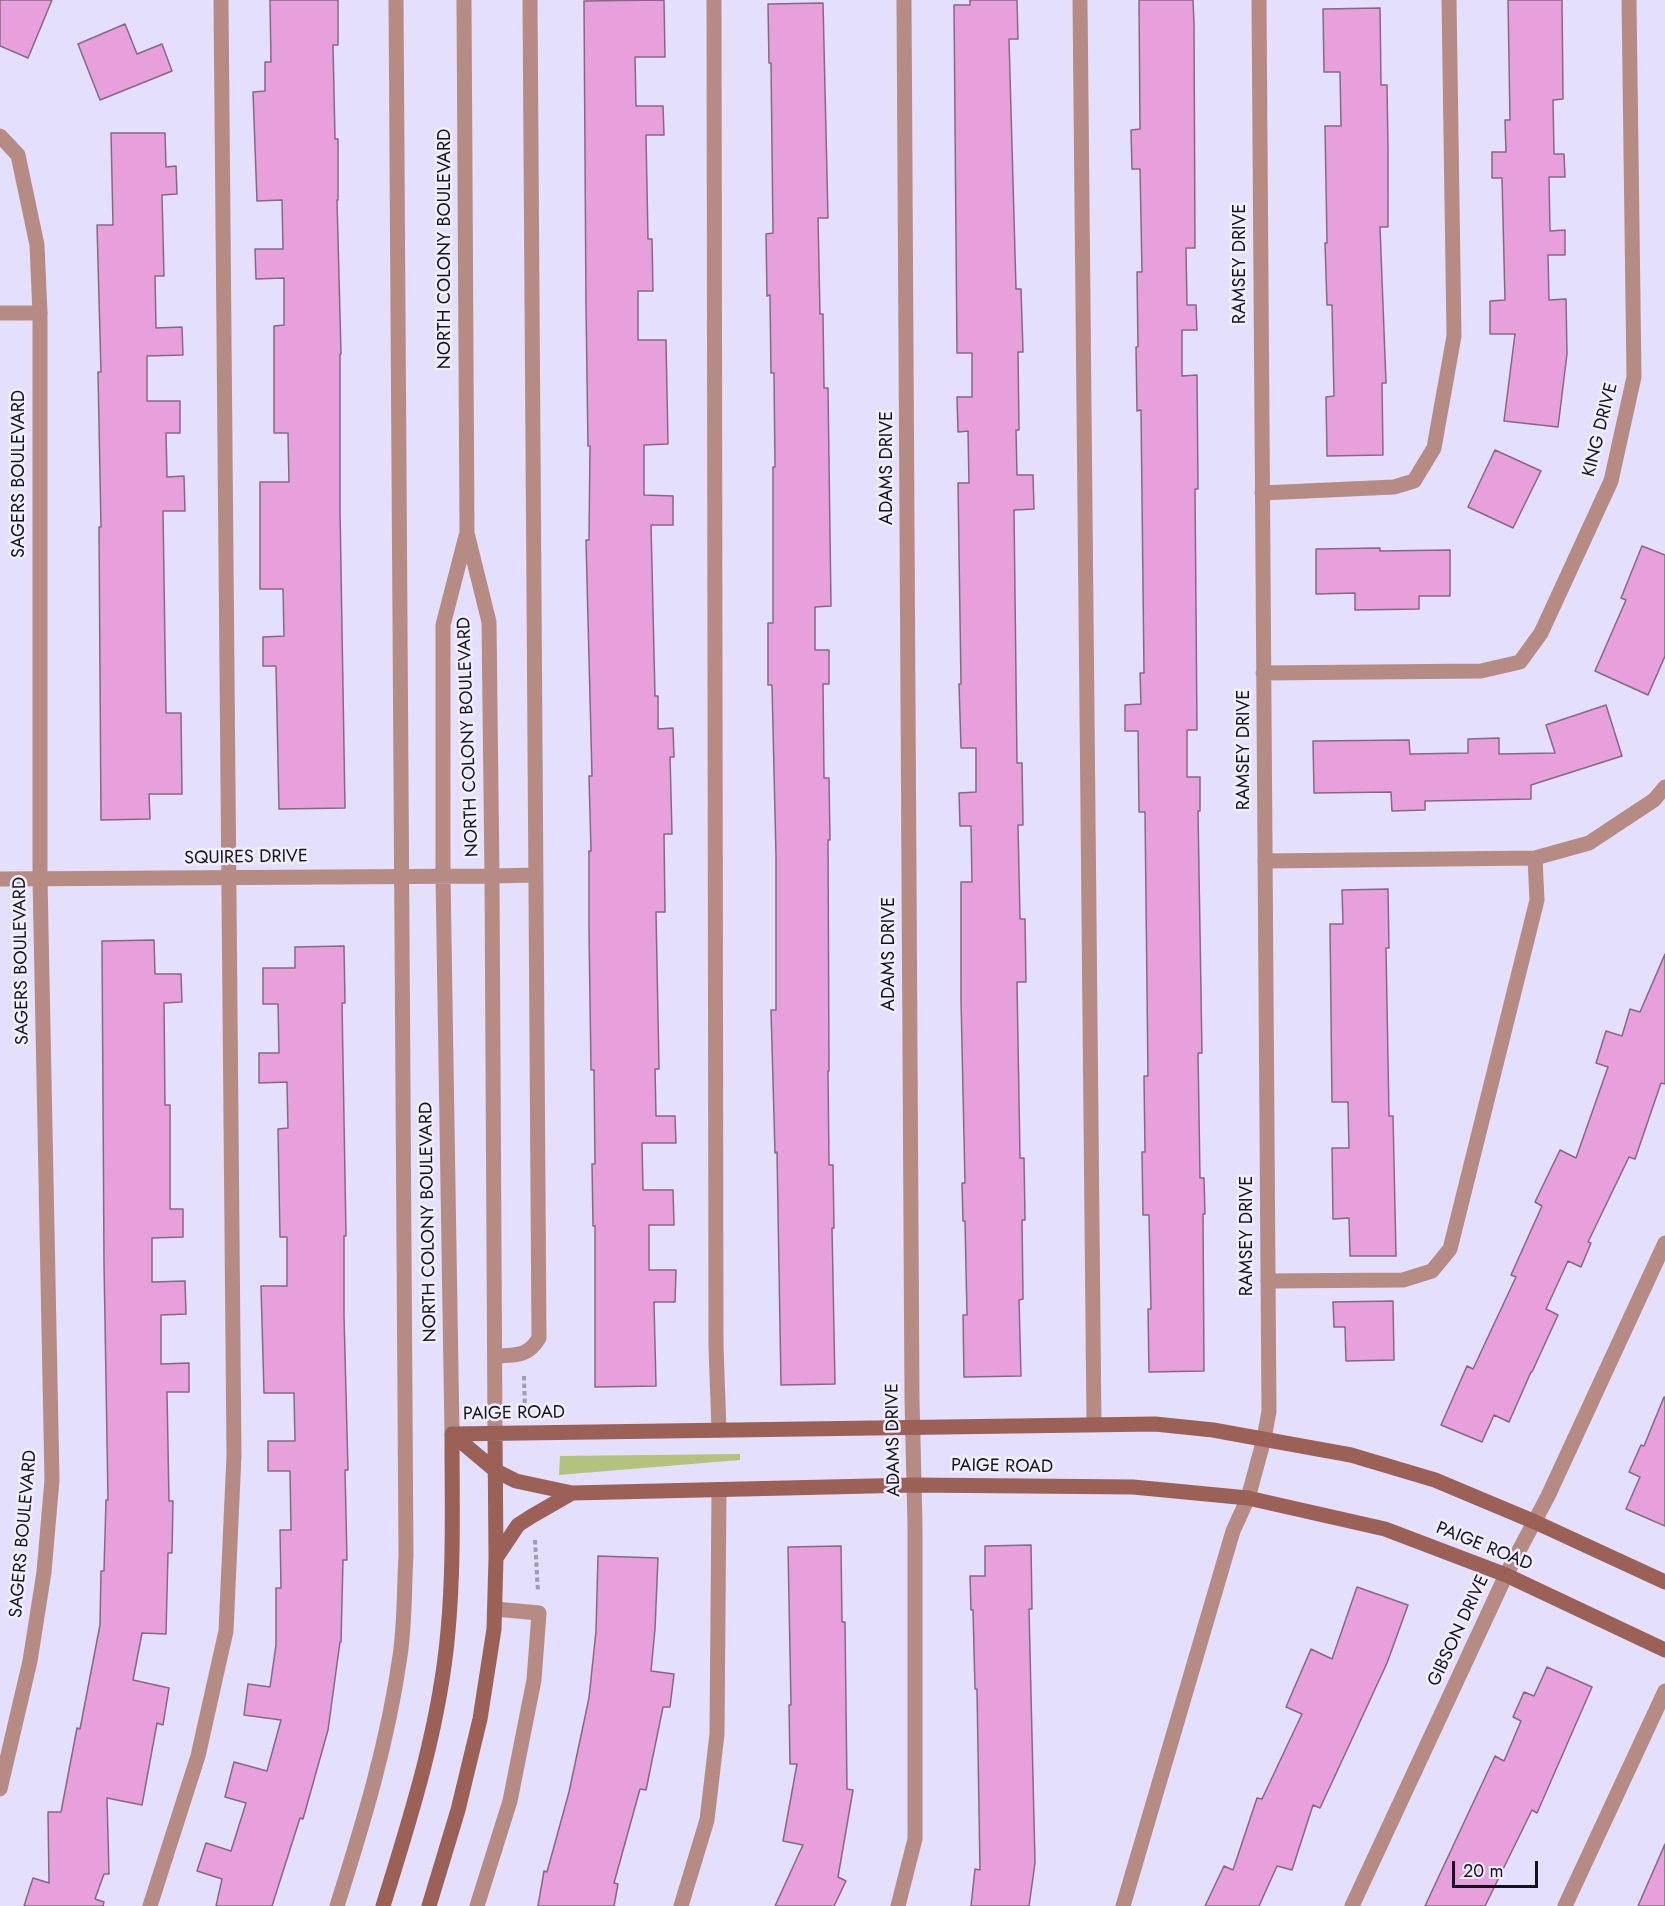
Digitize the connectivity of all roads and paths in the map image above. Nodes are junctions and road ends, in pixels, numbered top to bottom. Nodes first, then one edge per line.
1 (396, 0) edge
2 (464, 0) edge
3 (530, 0) edge
4 (714, 0) edge
5 (904, 0) edge
6 (1080, 0) edge
7 (1259, 0) edge
8 (1449, 0) edge
9 (1629, 0) edge
10 (217, 2) edge
11 (0, 136) edge
12 (0, 313) edge
13 (40, 313) junction
14 (1262, 493) junction
15 (467, 533) junction
16 (1263, 673) junction
17 (1665, 787) edge
18 (1535, 858) junction
19 (1265, 861) junction
20 (400, 875) junction
21 (536, 875) junction
22 (443, 876) junction
23 (492, 876) junction
24 (40, 878) junction
25 (229, 878) junction
26 (0, 879) edge
27 (1665, 1243) edge
28 (1268, 1281) junction
29 (495, 1356) junction
30 (524, 1390) dead end
31 (525, 1412) dead end
32 (1094, 1424) junction
33 (913, 1428) junction
34 (719, 1430) junction
35 (452, 1434) junction
36 (495, 1434) junction
37 (1264, 1439) junction
38 (496, 1471) junction
39 (914, 1485) junction
40 (719, 1490) junction
41 (572, 1493) junction
42 (1248, 1498) junction
43 (1535, 1522) junction
44 (535, 1542) dead end
45 (496, 1558) junction
46 (1506, 1575) junction
47 (1665, 1582) edge
48 (495, 1609) junction
49 (539, 1613) junction
50 (1665, 1650) edge
51 (1665, 1691) edge
52 (0, 1789) edge
53 (150, 1906) edge
54 (337, 1906) edge
55 (384, 1906) edge
56 (429, 1906) edge
57 (477, 1906) edge
58 (681, 1906) edge
59 (898, 1906) edge
60 (1122, 1906) edge
61 (1352, 1906) edge
62 (1565, 1906) edge

1 - 20 street
2 - 15 street, NORTH COLONY BOULEVARD
3 - 21 street
4 - 34 street
5 - 33 street, ADAMS DRIVE
6 - 32 street
7 - 14 street, RAMSEY DRIVE
8 - 14 street
9 - 16 street, KING DRIVE
10 - 25 street
11 - 13 street, SAGERS BOULEVARD
12 - 13 street
13 - 24 street, SAGERS BOULEVARD
14 - 16 street, RAMSEY DRIVE
15 - 22 street, NORTH COLONY BOULEVARD
15 - 23 street, NORTH COLONY BOULEVARD
16 - 19 street, RAMSEY DRIVE
17 - 18 street
18 - 19 street
18 - 28 street
19 - 28 street, RAMSEY DRIVE
20 - 22 street, SQUIRES DRIVE
20 - 25 street, SQUIRES DRIVE
20 - 54 street
21 - 23 street, SQUIRES DRIVE
21 - 29 street
22 - 23 street, SQUIRES DRIVE
22 - 35 street, NORTH COLONY BOULEVARD
23 - 29 street, NORTH COLONY BOULEVARD
24 - 25 street, SQUIRES DRIVE
24 - 26 street, SQUIRES DRIVE
24 - 52 street, SAGERS BOULEVARD
25 - 53 street
27 - 43 street, GIBSON DRIVE
28 - 37 street, RAMSEY DRIVE
29 - 36 street, NORTH COLONY BOULEVARD
30 - 31 path
32 - 33 main road, PAIGE ROAD
32 - 37 main road, PAIGE ROAD
33 - 34 main road, PAIGE ROAD
33 - 39 street, ADAMS DRIVE
34 - 36 main road, PAIGE ROAD
35 - 36 main road, PAIGE ROAD
35 - 38 main road, PAIGE ROAD
35 - 55 main road, NORTH COLONY BOULEVARD
36 - 38 main road, NORTH COLONY BOULEVARD
37 - 42 street, RAMSEY DRIVE
37 - 43 main road, PAIGE ROAD
38 - 41 main road, PAIGE ROAD
38 - 45 main road, NORTH COLONY BOULEVARD
39 - 40 main road, PAIGE ROAD
39 - 42 main road, PAIGE ROAD
39 - 59 street, ADAMS DRIVE
40 - 41 main road, PAIGE ROAD
40 - 58 street
41 - 45 main road
42 - 46 main road, PAIGE ROAD
42 - 60 street, RAMSEY DRIVE
43 - 46 street, GIBSON DRIVE
43 - 47 main road, PAIGE ROAD
44 - 49 path
45 - 48 main road, NORTH COLONY BOULEVARD
46 - 50 main road, PAIGE ROAD
46 - 61 street, GIBSON DRIVE
48 - 49 street
48 - 56 main road, NORTH COLONY BOULEVARD
49 - 57 street
51 - 62 street

